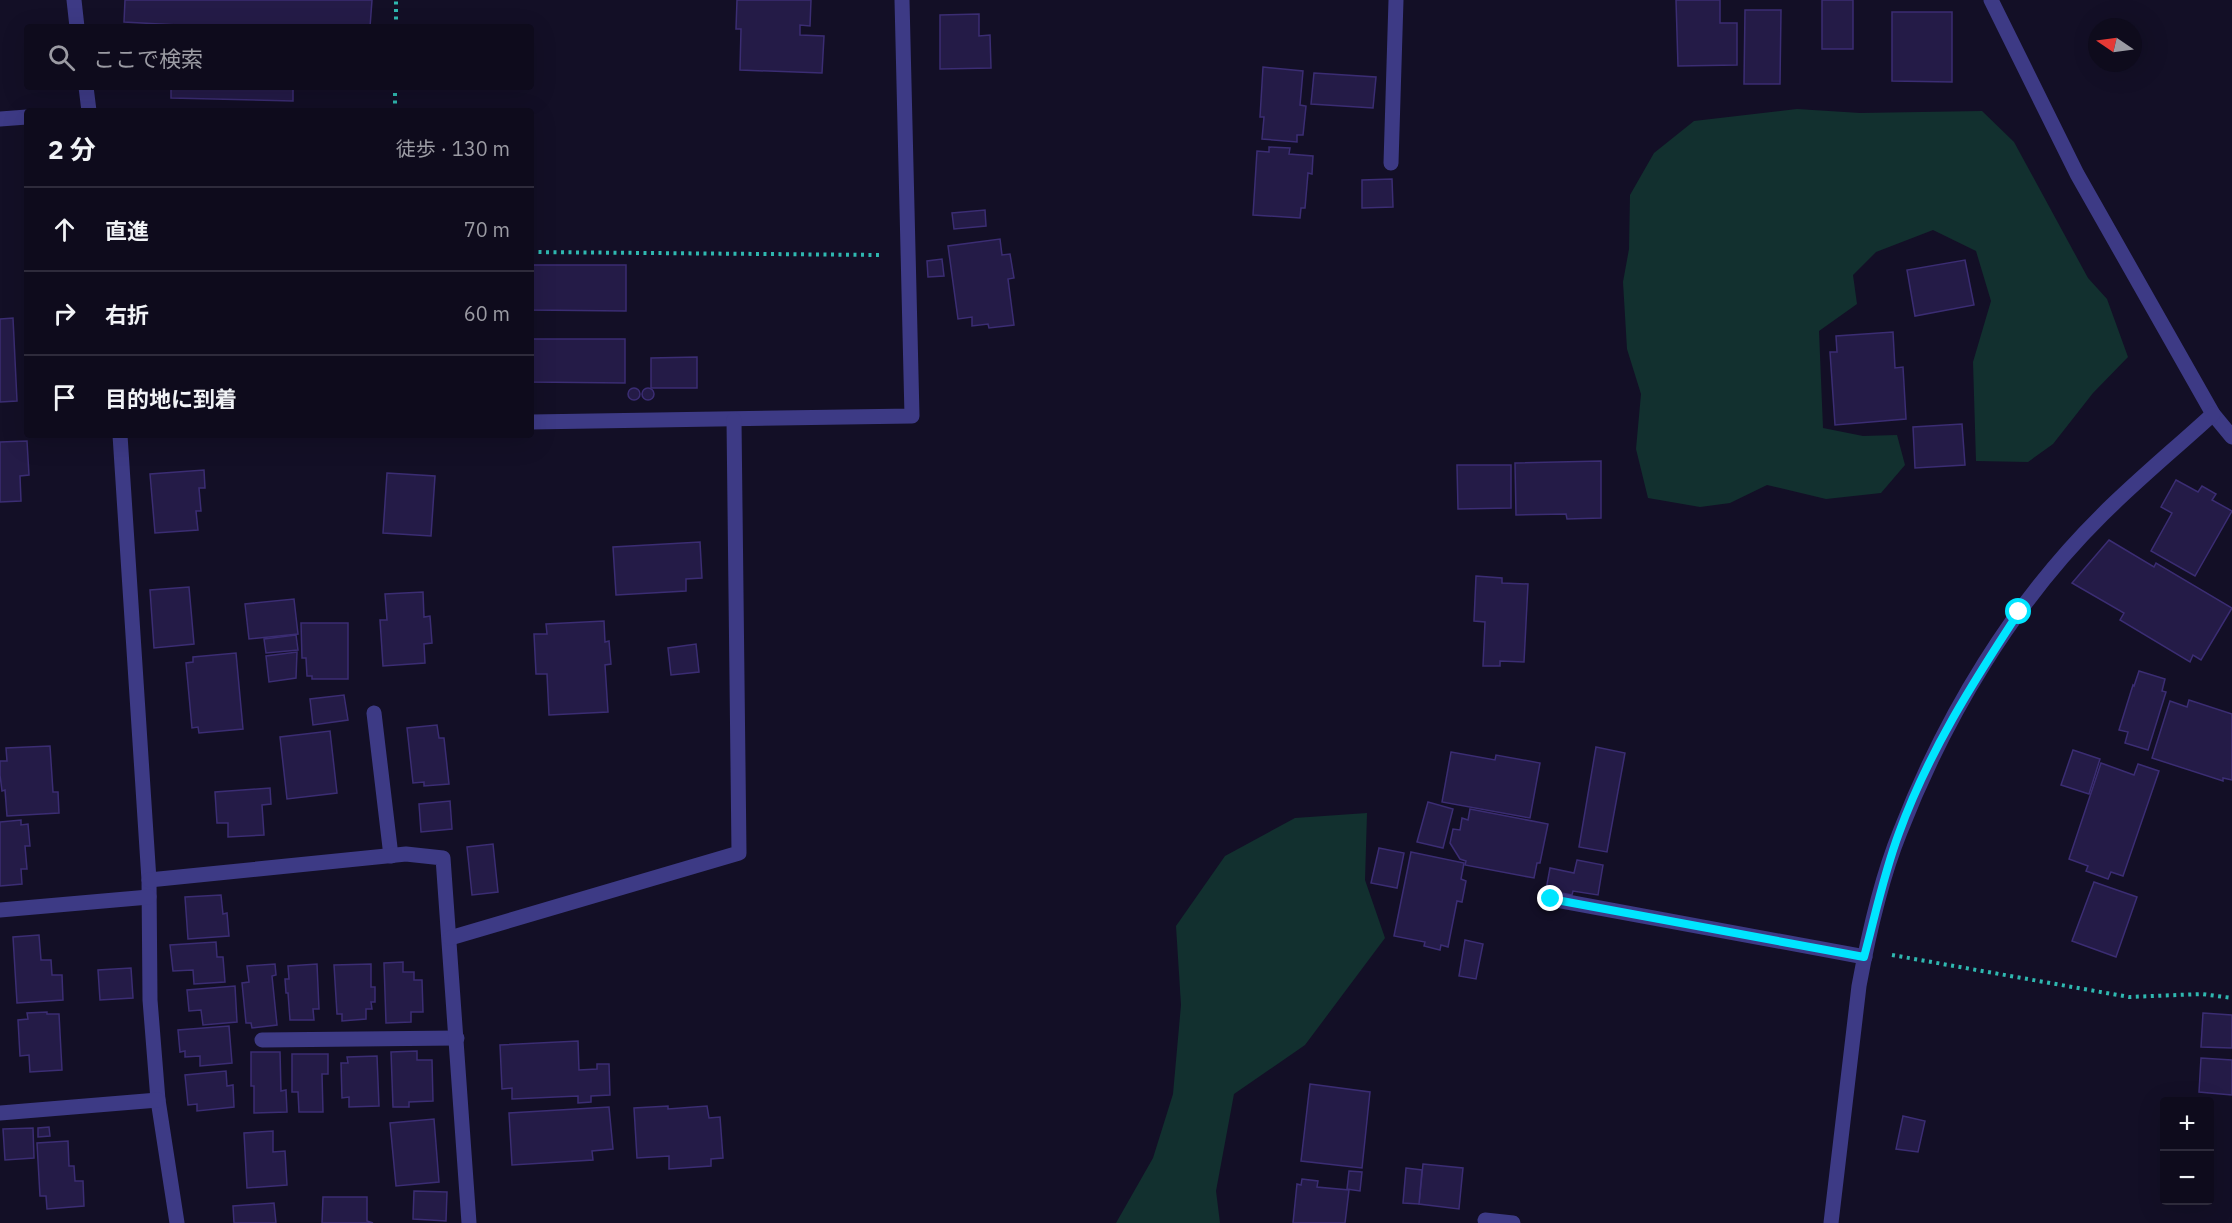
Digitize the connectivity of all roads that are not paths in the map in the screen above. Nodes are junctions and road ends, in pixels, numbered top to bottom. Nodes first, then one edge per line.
1 (74, 0) edge
2 (902, 0) edge
3 (1396, 0) edge
4 (1990, 0) edge
5 (77, 24) edge
6 (86, 90) edge
7 (89, 108) edge
8 (24, 117) edge
9 (0, 119) edge
10 (1391, 163) dead end
11 (2213, 414) junction
12 (734, 420) junction
13 (534, 422) edge
14 (2232, 437) edge
15 (120, 438) edge
16 (374, 713) dead end
17 (391, 856) junction
18 (149, 880) junction
19 (149, 897) junction
20 (1551, 899) dead end
21 (0, 910) edge
22 (450, 938) junction
23 (1865, 953) junction
24 (457, 1038) junction
25 (262, 1040) dead end
26 (158, 1100) junction
27 (0, 1113) edge
28 (1485, 1220) dead end
29 (177, 1223) edge
30 (469, 1223) edge
31 (1513, 1223) edge
32 (1831, 1223) edge

1 - 5 street
2 - 12 street
3 - 10 street
4 - 11 street
6 - 7 street
8 - 9 street
11 - 14 street
11 - 23 street
12 - 13 street
12 - 22 street
15 - 18 street
16 - 17 street
17 - 18 street
17 - 22 street
18 - 19 street
19 - 21 street
19 - 26 street
20 - 23 street
22 - 24 street
23 - 32 street
24 - 25 street
24 - 30 street
26 - 27 street
26 - 29 street
28 - 31 street

